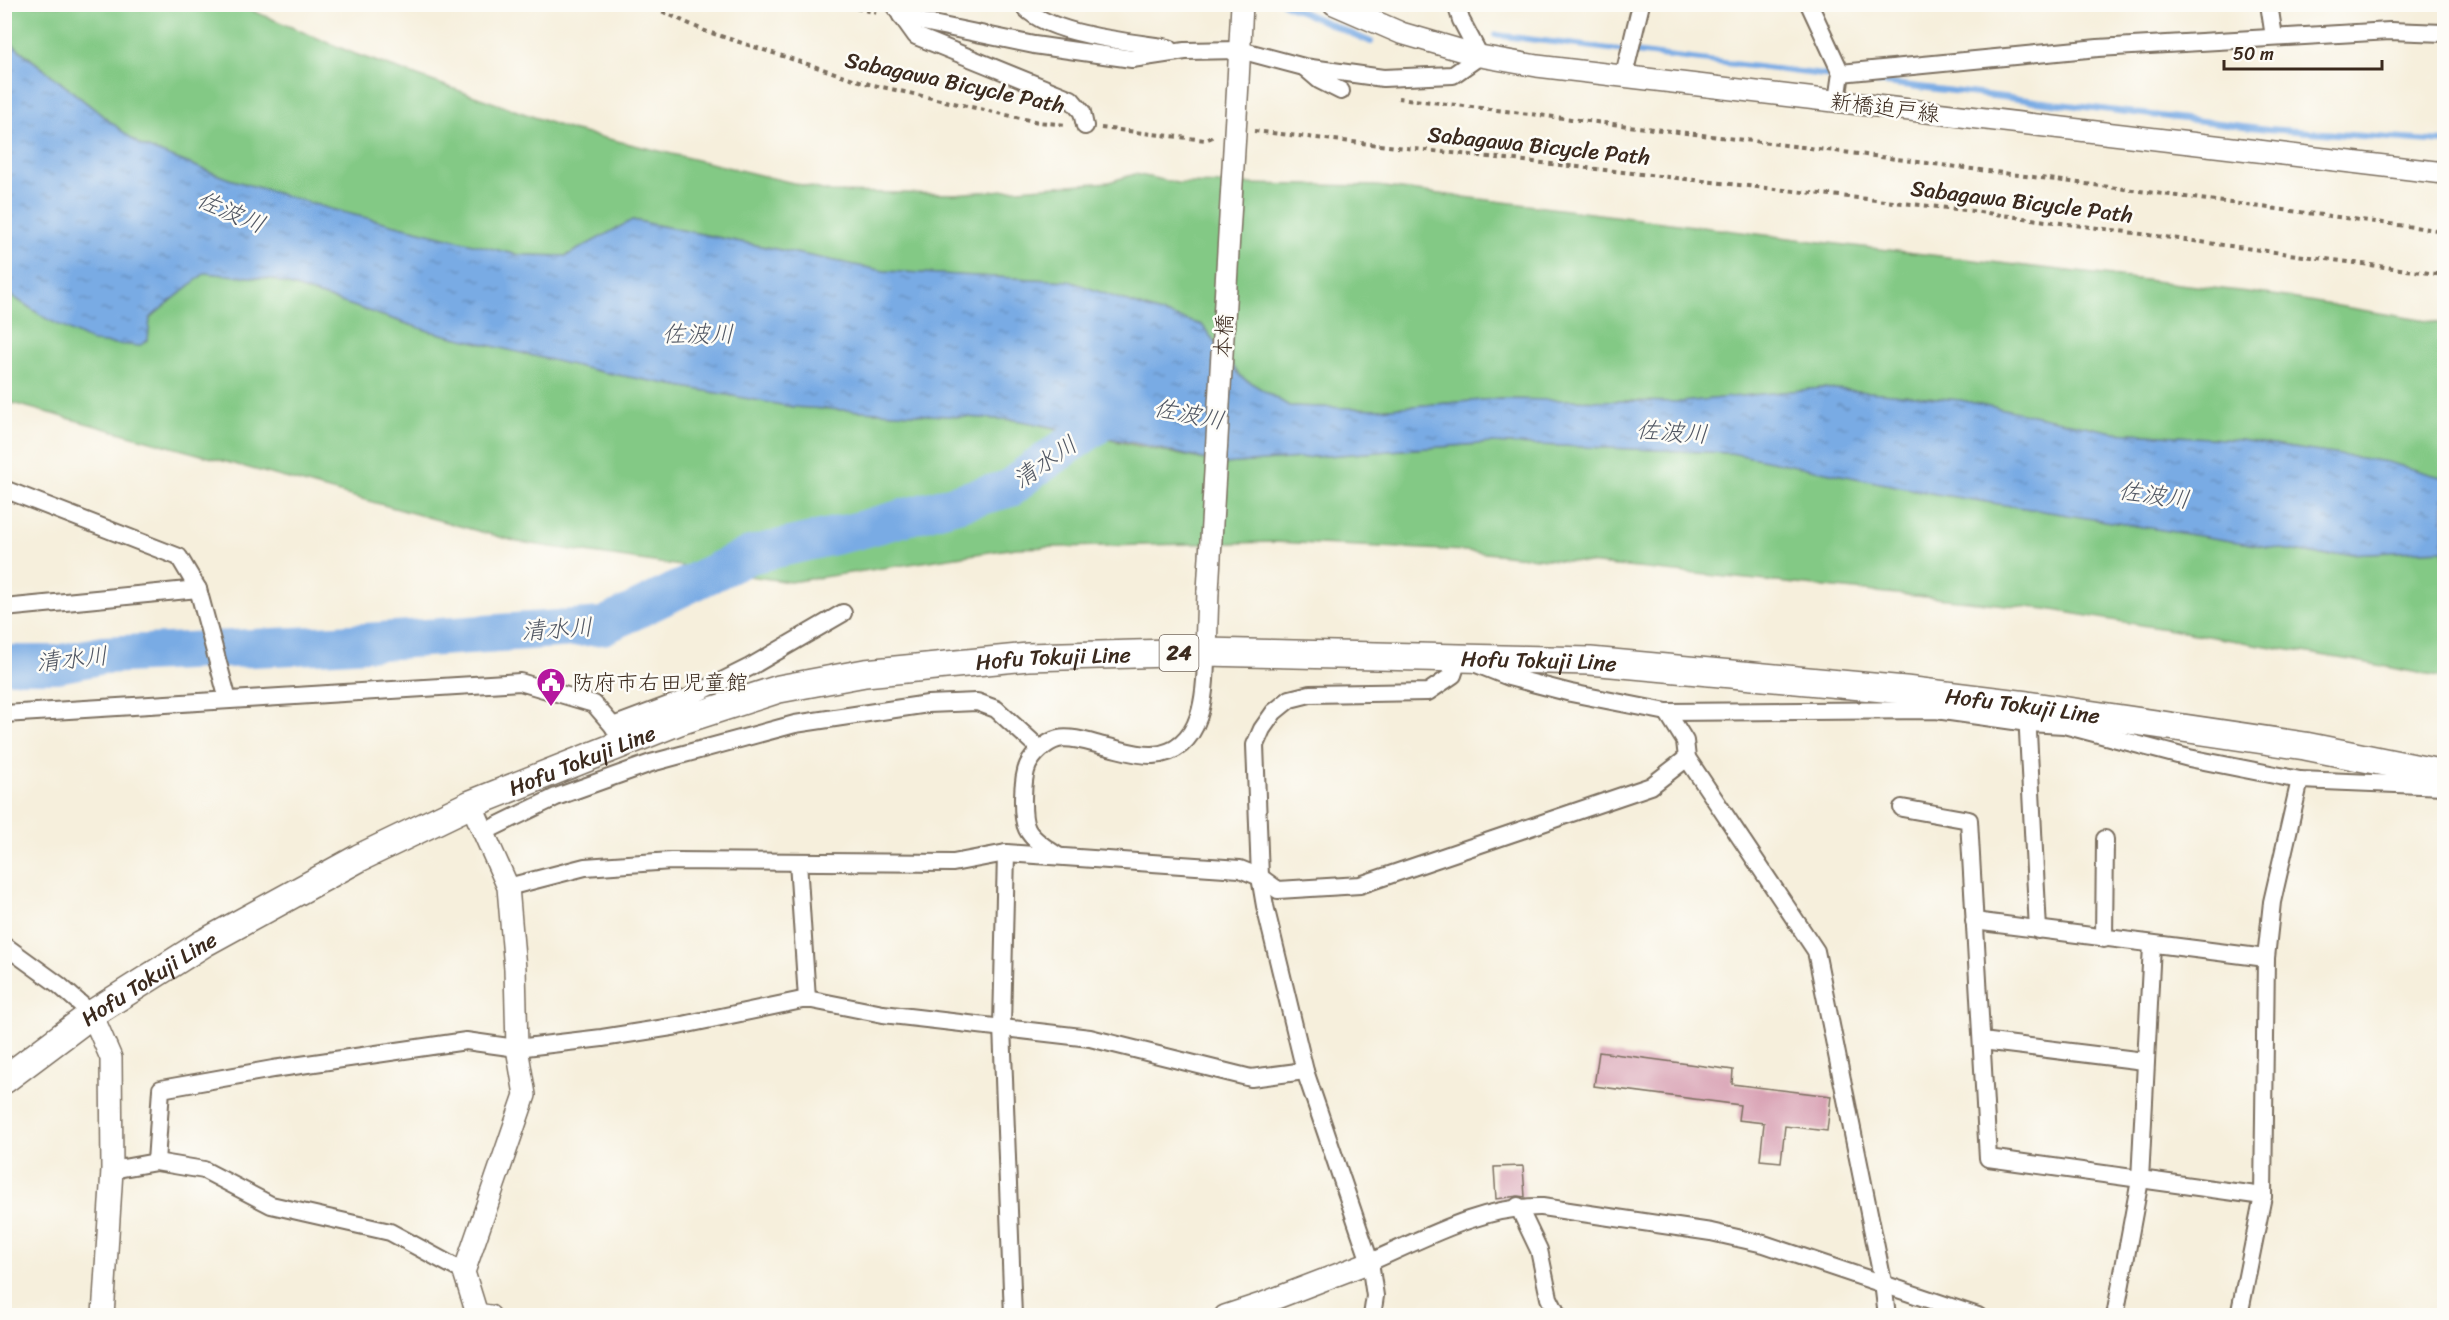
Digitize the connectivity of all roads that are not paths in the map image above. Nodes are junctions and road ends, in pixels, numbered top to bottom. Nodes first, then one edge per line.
1 (1022, 4) edge
2 (1242, 4) edge
3 (1334, 4) edge
4 (1456, 4) edge
5 (1641, 4) edge
6 (1809, 4) edge
7 (2269, 4) edge
8 (897, 10) edge
9 (2445, 33) edge
10 (2274, 37) junction
11 (1240, 50) junction
12 (1185, 51) junction
13 (1480, 56) junction
14 (1304, 67) junction
15 (1841, 73) junction
16 (1624, 75) junction
17 (1341, 91) dead end
18 (1837, 101) junction
19 (1085, 126) road end
20 (2445, 173) edge
21 (4, 489) edge
22 (201, 597) junction
23 (4, 608) edge
24 (843, 613) dead end
25 (1206, 652) junction
26 (1459, 657) junction
27 (228, 700) junction
28 (1667, 712) junction
29 (4, 714) edge
30 (2027, 714) junction
31 (618, 735) junction
32 (1040, 749) junction
33 (1687, 758) junction
34 (2445, 774) edge
35 (2300, 780) junction
36 (2445, 786) edge
37 (471, 804) junction
38 (1902, 808) dead end
39 (484, 832) junction
40 (2105, 839) dead end
41 (1006, 853) junction
42 (1059, 857) junction
43 (798, 862) junction
44 (1260, 877) junction
45 (508, 887) junction
46 (1974, 921) junction
47 (2038, 930) junction
48 (2104, 939) junction
49 (4, 945) edge
50 (2152, 945) junction
51 (2266, 958) junction
52 (807, 999) junction
53 (92, 1014) junction
54 (1002, 1026) junction
55 (1982, 1041) junction
56 (517, 1048) junction
57 (2145, 1061) junction
58 (1305, 1071) junction
59 (4, 1080) edge
60 (156, 1162) junction
61 (112, 1170) junction
62 (2140, 1180) junction
63 (2263, 1196) junction
64 (1518, 1206) junction
65 (1370, 1262) junction
66 (464, 1272) junction
67 (1882, 1282) junction
68 (482, 1315) edge
69 (104, 1316) edge
70 (1013, 1316) edge
71 (1225, 1316) edge
72 (1372, 1316) edge
73 (1558, 1316) edge
74 (1887, 1316) edge
75 (1978, 1316) edge
76 (2115, 1316) edge
77 (2239, 1316) edge

1 - 12 street
2 - 11 street, 本橋
3 - 13 street, 新橋迫戸線
4 - 13 street
5 - 16 street
6 - 15 street
7 - 10 street
8 - 12 street
8 - 19 street
9 - 10 street
10 - 15 street
11 - 12 street
11 - 14 street
11 - 25 street, 本橋, bridge
13 - 14 street
13 - 16 street, 新橋迫戸線
14 - 17 street
15 - 18 street
16 - 18 street, 新橋迫戸線
18 - 20 street, 新橋迫戸線
21 - 22 street
22 - 23 street
22 - 27 street
24 - 31 street
25 - 26 main road, Hofu Tokuji Line / 24
25 - 31 main road, Hofu Tokuji Line / 24
25 - 32 street
26 - 28 street
26 - 30 main road, Hofu Tokuji Line / 24
26 - 44 street
27 - 29 street
27 - 31 street
28 - 30 street
28 - 33 street
30 - 34 main road, Hofu Tokuji Line / 24
30 - 35 street
30 - 47 street
31 - 37 main road, Hofu Tokuji Line / 24
32 - 39 street
32 - 42 street
33 - 44 street
33 - 67 street
35 - 36 street
35 - 51 street
37 - 39 street
37 - 53 main road, Hofu Tokuji Line / 24
38 - 46 street
39 - 45 street
40 - 48 street
41 - 42 street
41 - 43 street
41 - 54 street
42 - 44 street
43 - 45 street
43 - 52 street
44 - 58 street
45 - 56 street
46 - 47 street
46 - 55 street
47 - 48 street
48 - 50 street
49 - 53 street
50 - 51 street
50 - 57 street
51 - 63 street
52 - 54 street
52 - 56 street
53 - 59 main road, Hofu Tokuji Line / 24
53 - 61 street
54 - 58 street
54 - 70 street
55 - 57 street
55 - 62 street
56 - 60 street
56 - 66 street
57 - 62 street
58 - 65 street
60 - 61 street
60 - 66 street
61 - 69 street
62 - 63 street
62 - 76 street
63 - 77 street
64 - 65 street
64 - 67 street
64 - 73 street
65 - 71 street
65 - 72 street
66 - 68 street
67 - 74 street
67 - 75 street

